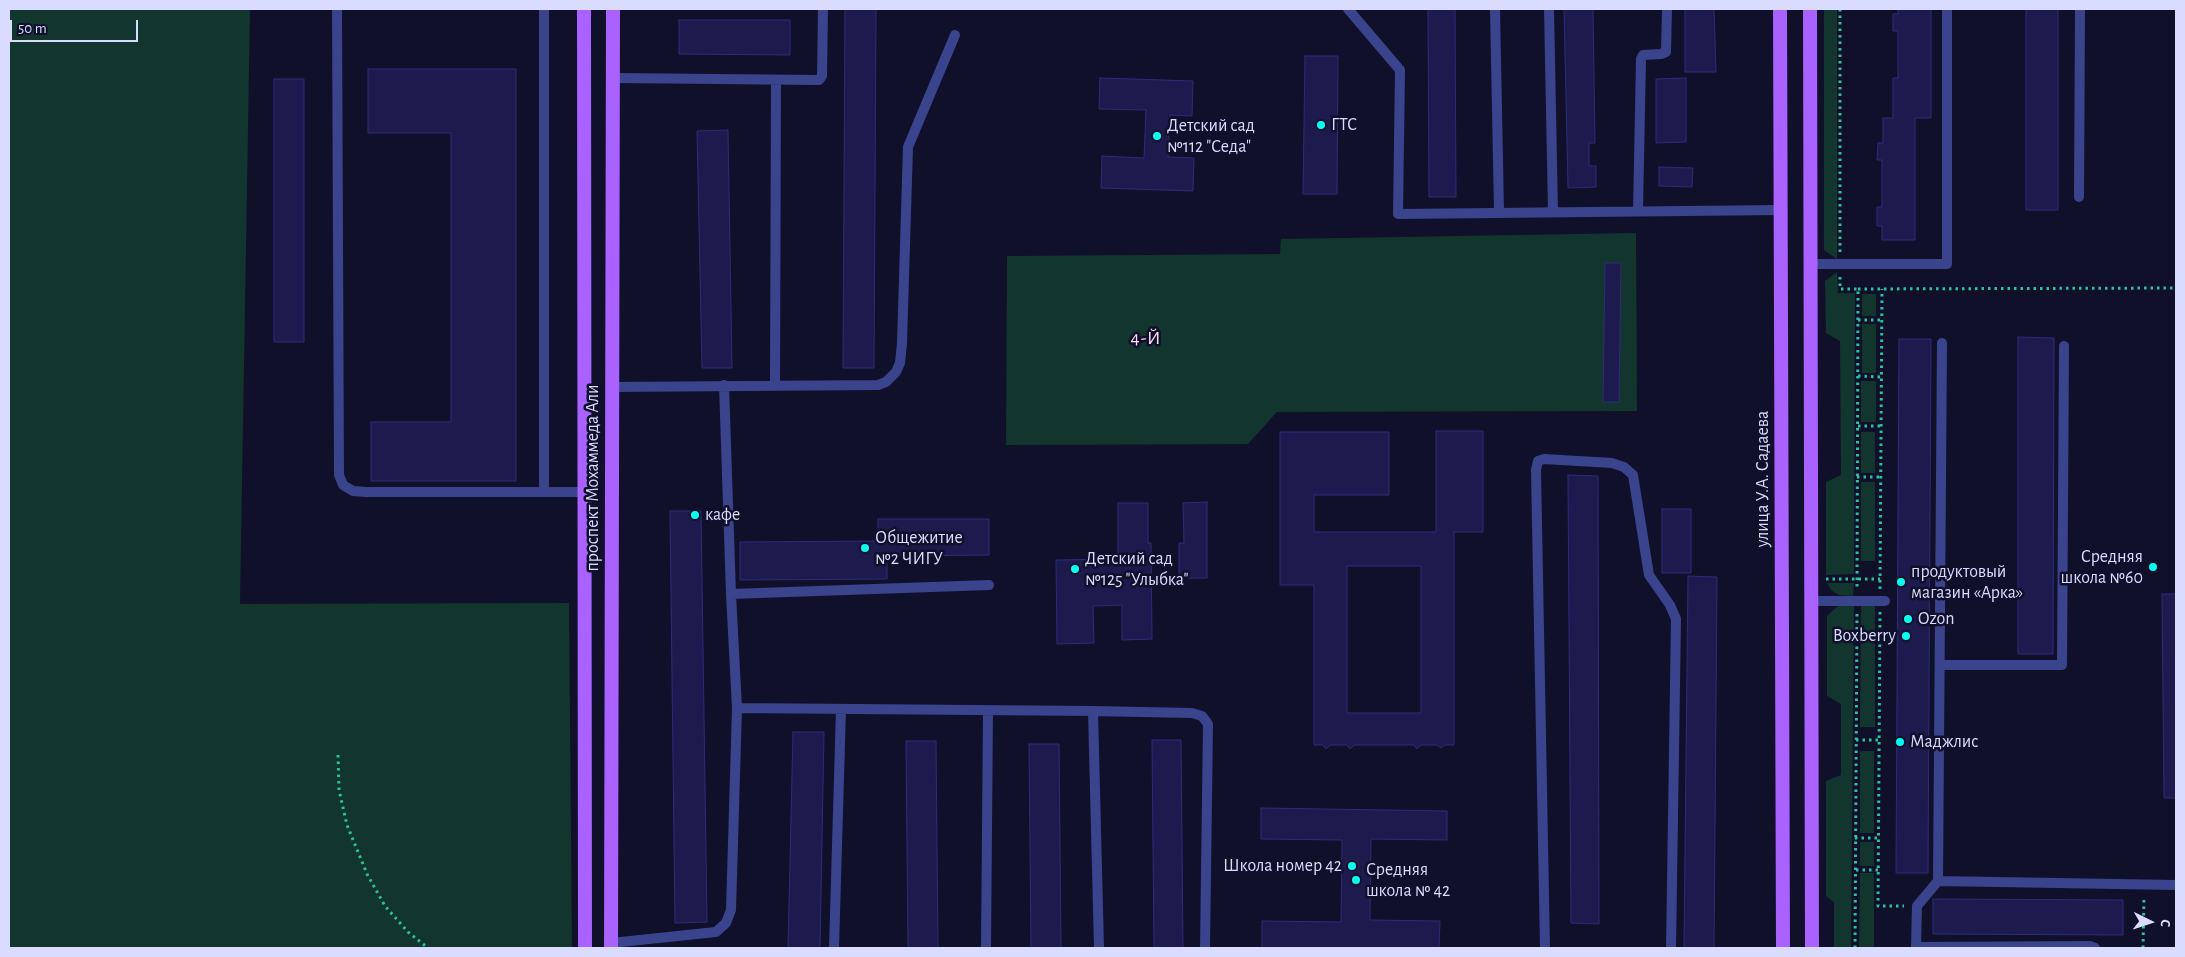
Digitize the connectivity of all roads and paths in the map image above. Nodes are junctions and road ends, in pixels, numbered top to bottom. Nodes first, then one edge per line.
1 (337, 9) edge
2 (544, 9) edge
3 (584, 9) edge
4 (613, 9) edge
5 (823, 9) edge
6 (1348, 9) edge
7 (1495, 9) edge
8 (1549, 9) edge
9 (1667, 9) edge
10 (1780, 9) edge
11 (1810, 9) edge
12 (1840, 9) edge
13 (1948, 9) edge
14 (2080, 9) edge
15 (955, 35) dead end
16 (613, 78) junction
17 (776, 80) junction
18 (2079, 197) dead end
19 (1780, 210) junction
20 (1498, 211) junction
21 (1638, 211) junction
22 (1552, 212) junction
23 (1811, 264) junction
24 (1840, 264) junction
25 (2176, 288) edge
26 (1858, 289) junction
27 (1858, 320) junction
28 (1882, 320) dead end
29 (1942, 343) dead end
30 (2064, 346) dead end
31 (1858, 376) junction
32 (1882, 377) dead end
33 (776, 384) junction
34 (724, 385) junction
35 (612, 387) junction
36 (1858, 426) junction
37 (1881, 426) dead end
38 (1857, 477) junction
39 (1881, 477) dead end
40 (544, 492) junction
41 (583, 492) junction
42 (1826, 579) dead end
43 (1857, 579) junction
44 (1880, 579) dead end
45 (989, 586) dead end
46 (730, 594) junction
47 (1857, 601) junction
48 (1885, 601) dead end
49 (1812, 602) junction
50 (1940, 665) junction
51 (737, 708) junction
52 (841, 709) junction
53 (988, 711) junction
54 (1093, 711) junction
55 (1856, 740) junction
56 (1879, 740) dead end
57 (338, 755) dead end
58 (1856, 838) junction
59 (1879, 838) dead end
60 (1856, 870) junction
61 (1878, 870) dead end
62 (1938, 882) junction
63 (2144, 885) junction
64 (2176, 885) edge
65 (611, 946) edge
66 (1916, 947) edge
67 (428, 948) edge
68 (585, 948) edge
69 (834, 948) edge
70 (986, 948) edge
71 (1099, 948) edge
72 (1205, 948) edge
73 (1546, 948) edge
74 (1671, 948) edge
75 (1783, 948) edge
76 (1812, 948) edge
77 (1855, 948) edge
78 (2095, 948) edge
79 (2143, 948) edge

1 - 40 street
2 - 40 street
3 - 41 main road, проспект Мохаммеда Али
4 - 16 main road, проспект Мохаммеда Али
5 - 17 street
6 - 20 street
7 - 20 street
8 - 22 street
9 - 21 street
10 - 19 main road, улица У.А. Садаева
11 - 23 main road
12 - 24 path
13 - 24 street
14 - 18 street
15 - 33 street
16 - 17 street
16 - 35 main road, проспект Мохаммеда Али
17 - 33 street
19 - 21 street
19 - 75 main road, улица У.А. Садаева
20 - 22 street
21 - 22 street
23 - 24 street
23 - 49 main road
24 - 26 path
25 - 26 path
26 - 27 path
27 - 28 path
27 - 31 path
29 - 50 street
30 - 50 street
31 - 32 path
31 - 36 path
33 - 34 street
34 - 35 street
34 - 46 street
35 - 65 main road, проспект Мохаммеда Али
36 - 37 path
36 - 38 path
38 - 39 path
38 - 43 path
40 - 41 street
41 - 68 main road, проспект Мохаммеда Али
42 - 43 path
43 - 44 path
43 - 47 path
45 - 46 street
46 - 51 street
47 - 48 street
47 - 49 street
47 - 55 path
49 - 76 main road
50 - 62 street
51 - 52 street
51 - 65 street
52 - 53 street
52 - 69 street
53 - 54 street
53 - 70 street
54 - 71 street
54 - 72 street
55 - 56 path
55 - 58 path
57 - 67 path
58 - 59 path
58 - 60 path
60 - 61 path
60 - 77 path
62 - 63 street
62 - 66 street
63 - 64 street
63 - 79 path
66 - 78 street
73 - 74 street

